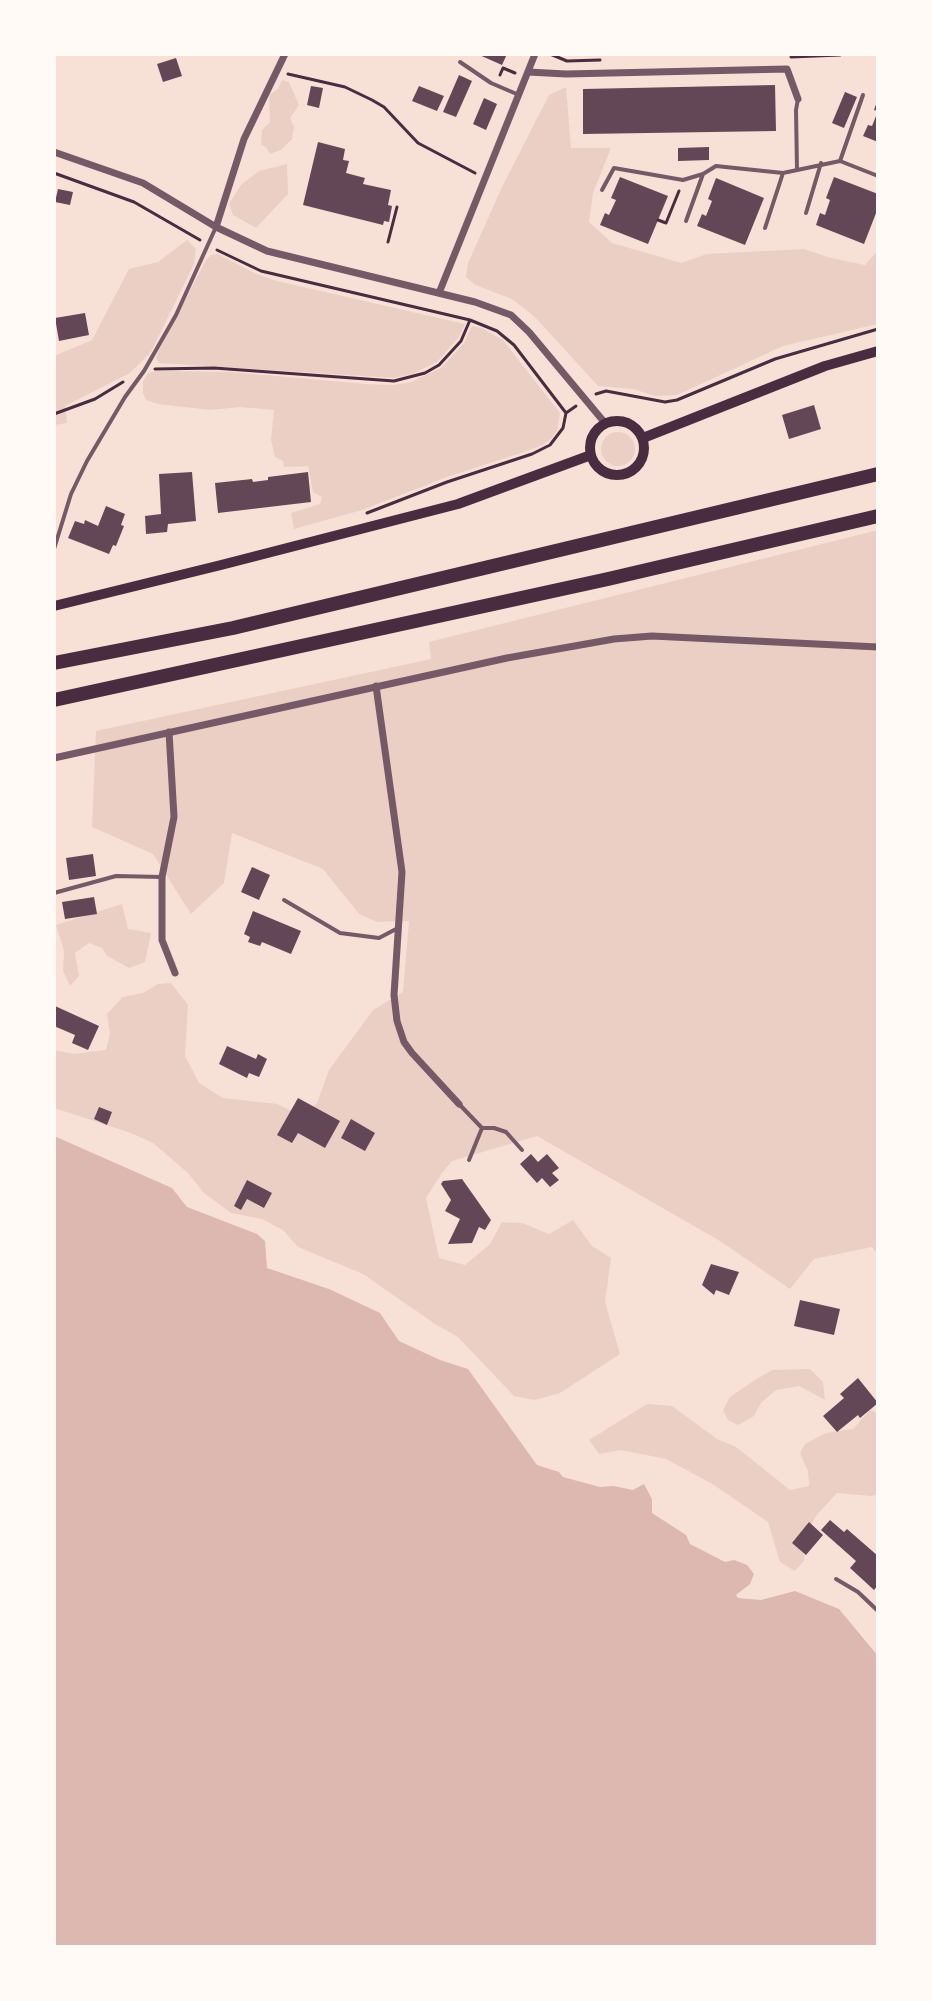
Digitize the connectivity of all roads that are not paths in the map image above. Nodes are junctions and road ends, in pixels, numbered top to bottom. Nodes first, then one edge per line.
1 (285, 54) edge
2 (535, 54) edge
3 (460, 62) dead end
4 (528, 72) junction
5 (519, 95) junction
6 (863, 95) dead end
7 (798, 99) joint
8 (54, 152) edge
9 (840, 161) junction
10 (821, 163) junction
11 (797, 170) junction
12 (783, 173) junction
13 (703, 174) junction
14 (878, 176) edge
15 (602, 190) dead end
16 (806, 213) dead end
17 (686, 221) dead end
18 (216, 227) junction
19 (765, 228) dead end
20 (439, 293) junction
21 (878, 351) edge
22 (605, 423) junction
23 (643, 438) junction
24 (591, 455) junction
25 (878, 474) edge
26 (878, 516) edge
27 (54, 549) edge
28 (54, 606) edge
29 (878, 647) edge
30 (54, 663) edge
31 (376, 686) junction
32 (54, 700) edge
33 (169, 732) junction
34 (54, 758) edge
35 (162, 877) junction
36 (54, 893) edge
37 (284, 900) dead end
38 (398, 928) junction
39 (175, 973) dead end
40 (459, 1104) joint
41 (482, 1128) junction
42 (522, 1150) dead end
43 (469, 1160) dead end
44 (836, 1579) dead end
45 (878, 1611) edge

1 - 18 street
2 - 4 street
3 - 5 lane
4 - 5 street
4 - 7 street
5 - 20 street
6 - 9 lane
7 - 11 lane
8 - 18 street
9 - 10 lane
9 - 14 lane
10 - 11 lane
10 - 16 lane
11 - 12 lane
12 - 13 lane
12 - 19 lane
13 - 15 lane
13 - 17 lane
18 - 20 street
18 - 27 lane
20 - 22 street
21 - 23 main road
22 - 23 main road
22 - 24 main road
23 - 24 main road
24 - 28 main road
25 - 30 highway
26 - 32 highway
29 - 31 street
31 - 33 street
31 - 38 street
33 - 34 street
33 - 35 street
35 - 36 lane
35 - 39 street
37 - 38 lane
38 - 40 street
40 - 41 lane
41 - 42 lane
41 - 43 lane
44 - 45 lane

